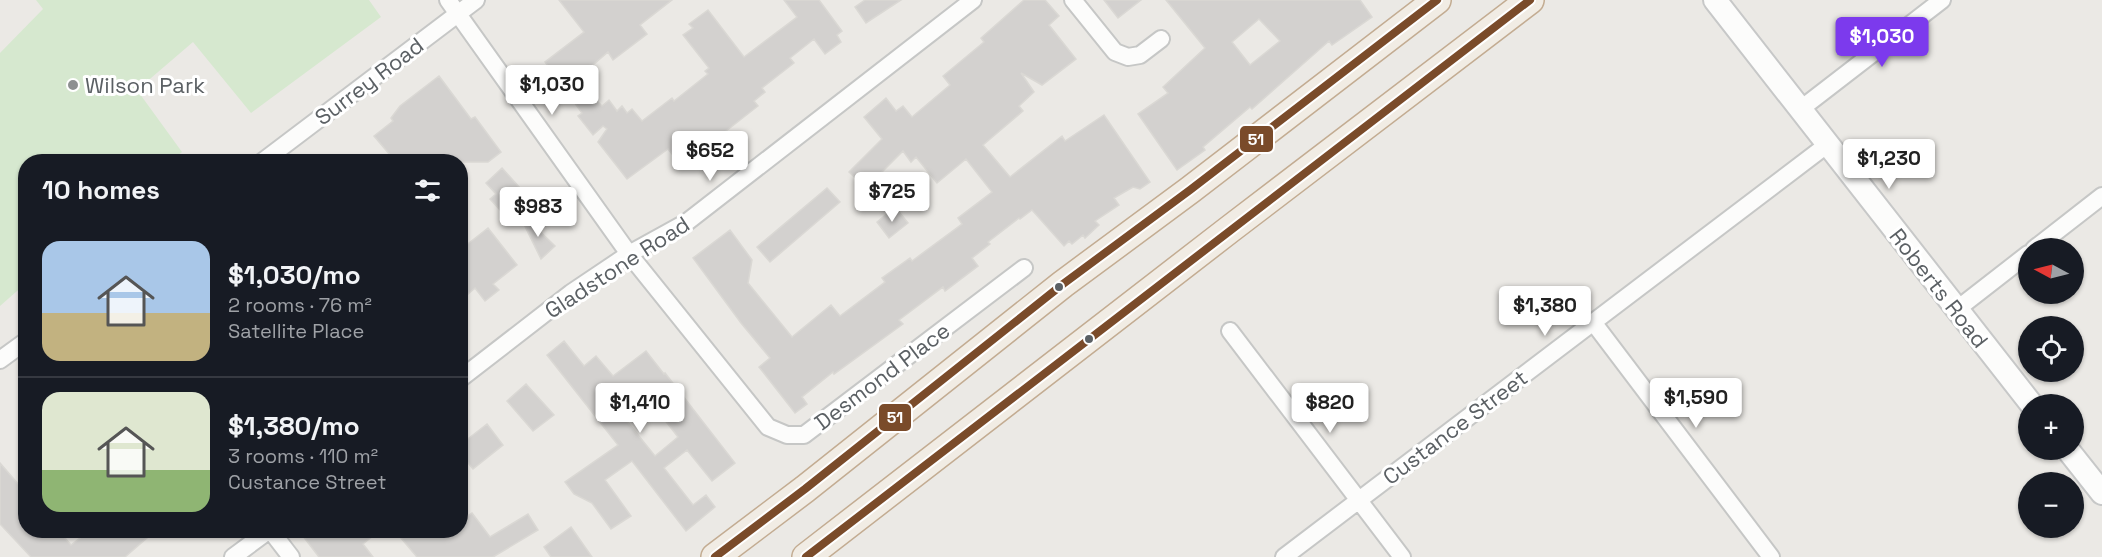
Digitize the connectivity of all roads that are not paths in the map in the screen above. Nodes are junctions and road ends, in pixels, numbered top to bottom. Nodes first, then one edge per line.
1 (448, 0) edge
2 (476, 0) edge
3 (973, 0) edge
4 (1073, 0) edge
5 (1437, 0) edge
6 (1530, 0) edge
7 (1715, 0) edge
8 (1942, 0) edge
9 (459, 14) junction
10 (1161, 39) dead end
11 (1802, 108) junction
12 (1827, 144) junction
13 (273, 154) edge
14 (2102, 196) edge
15 (2048, 238) edge
16 (628, 254) junction
17 (2018, 262) edge
18 (1024, 268) dead end
19 (1956, 310) junction
20 (1593, 322) junction
21 (1230, 331) dead end
22 (18, 346) edge
23 (0, 360) edge
24 (468, 373) edge
25 (2023, 394) edge
26 (2076, 460) edge
27 (2102, 493) edge
28 (1359, 500) junction
29 (259, 538) edge
30 (275, 538) edge
31 (233, 557) edge
32 (291, 557) edge
33 (715, 557) edge
34 (807, 557) edge
35 (1284, 557) edge
36 (1402, 557) edge
37 (1771, 557) edge

1 - 9 street, Desmond Place
2 - 9 street, Surrey Road
3 - 16 street, Gladstone Road
4 - 10 street
5 - 33 highway
6 - 34 highway
7 - 11 main road, Roberts Road
8 - 11 street
9 - 13 street, Surrey Road
9 - 16 street, Desmond Place
11 - 12 main road, Roberts Road
12 - 19 main road, Roberts Road
12 - 20 street, Custance Street
14 - 15 street
16 - 18 street, Desmond Place
16 - 24 street, Gladstone Road
17 - 19 street
19 - 25 main road, Roberts Road
20 - 28 street, Custance Street
20 - 37 street
21 - 28 street
22 - 23 street
26 - 27 main road
28 - 35 street, Custance Street
28 - 36 street
29 - 31 street
30 - 32 street

